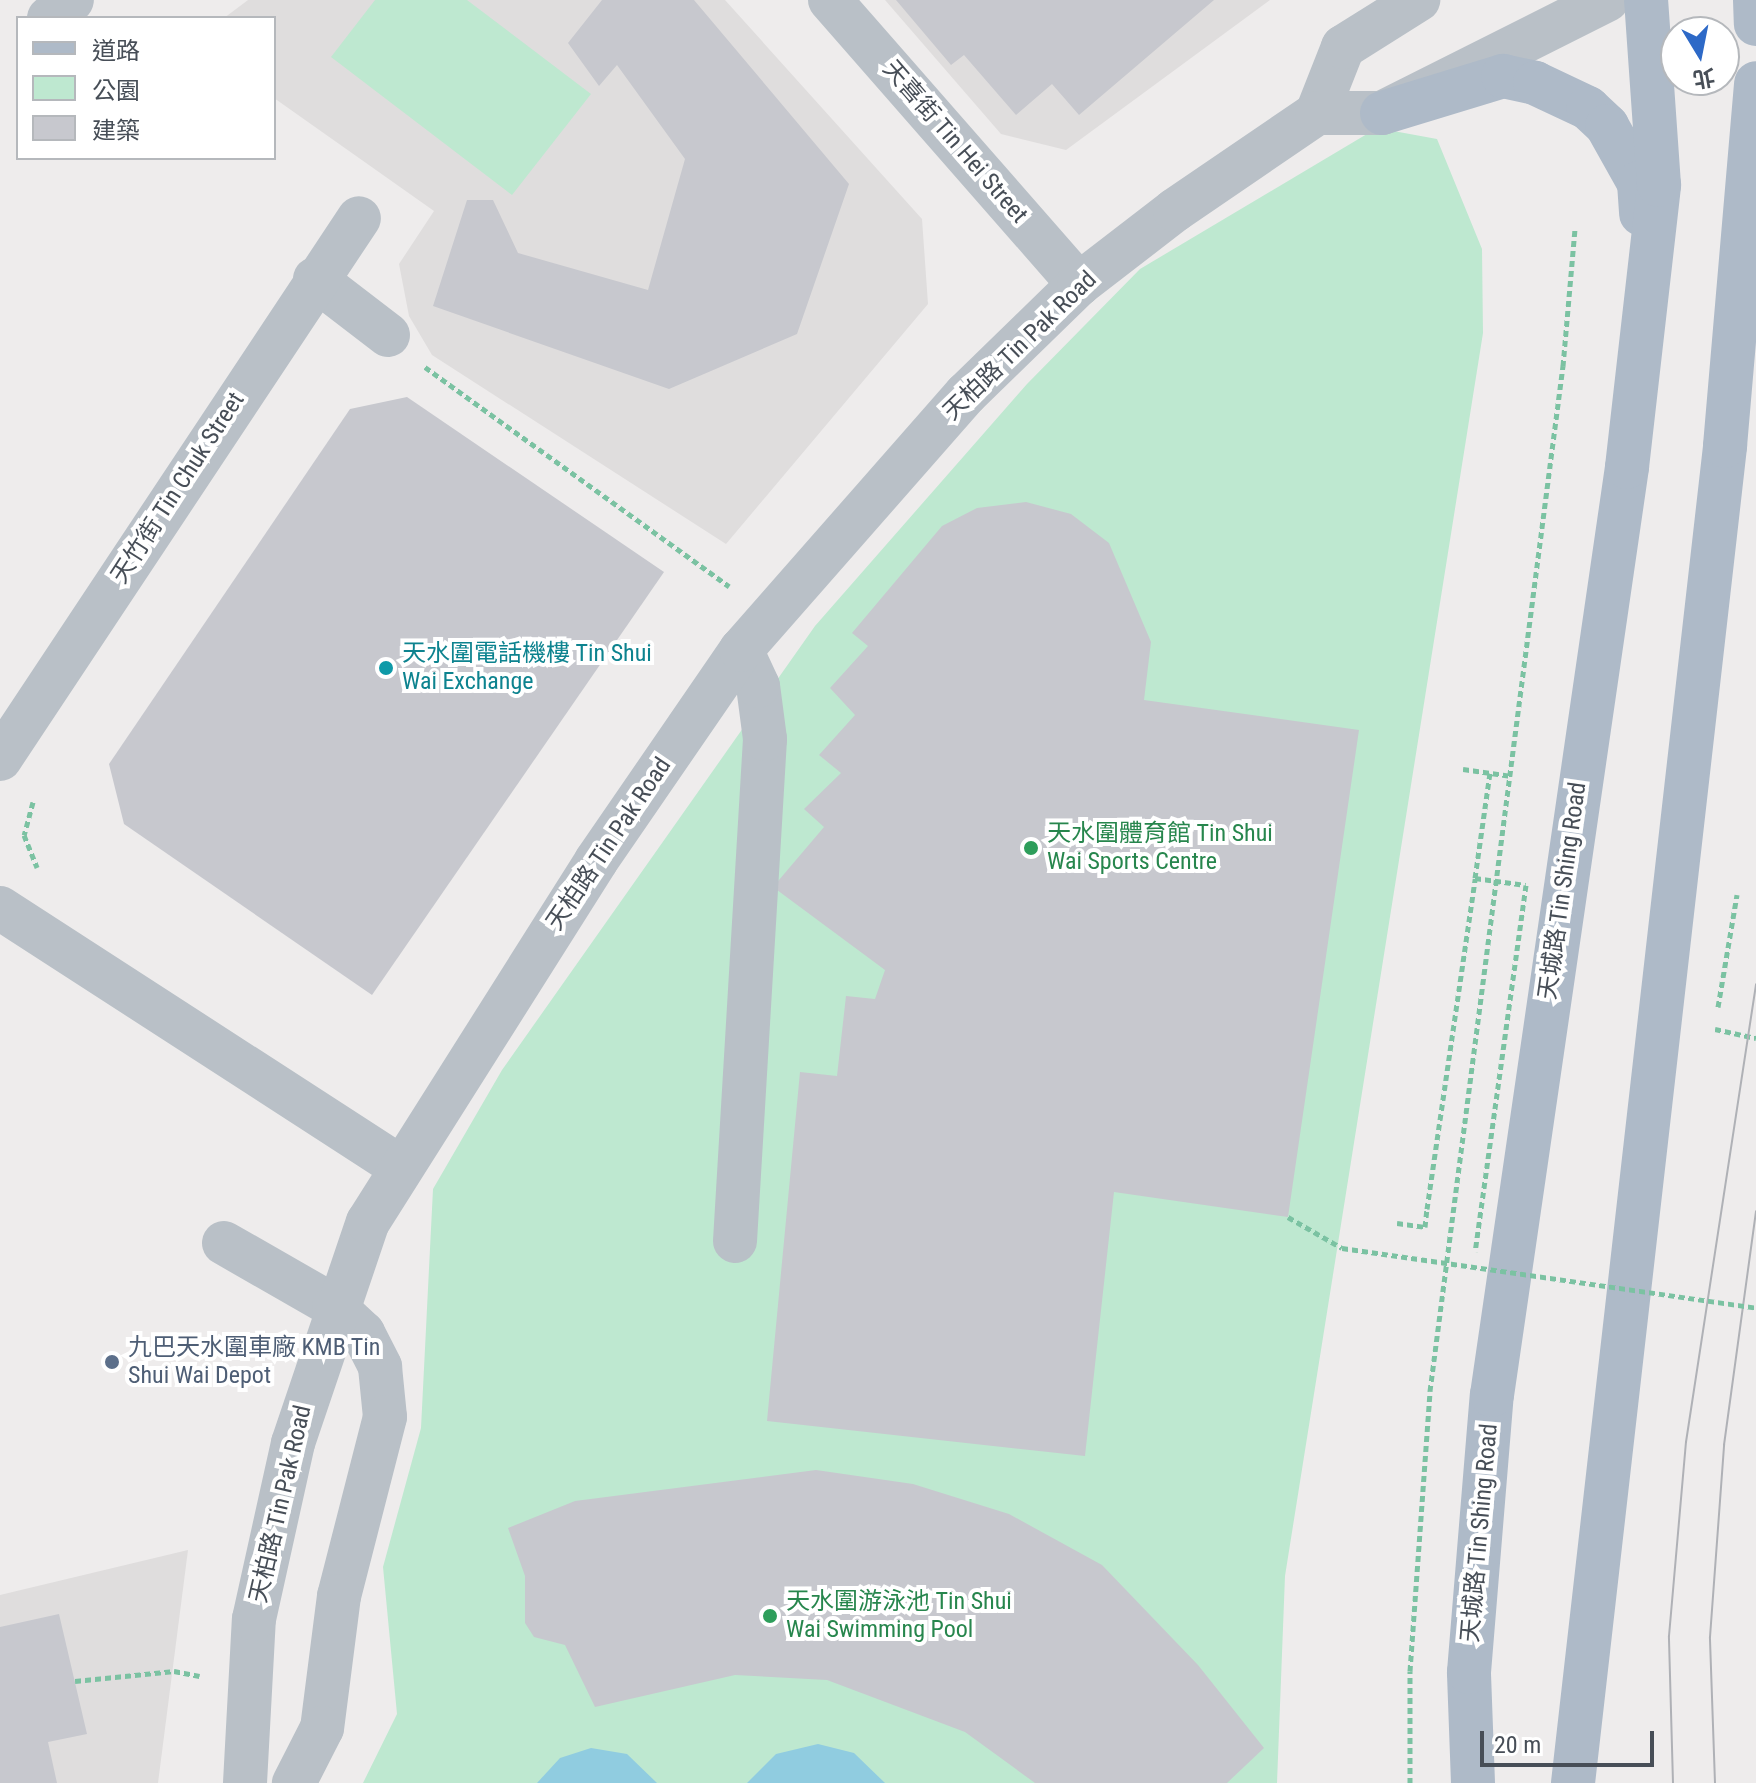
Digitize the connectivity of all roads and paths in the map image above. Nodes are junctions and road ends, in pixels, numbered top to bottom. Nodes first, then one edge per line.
1 (72, 0) edge
2 (830, 0) edge
3 (1418, 0) edge
4 (1607, 0) edge
5 (1646, 0) edge
6 (1755, 0) edge
7 (52, 16) edge
8 (1756, 24) edge
9 (1756, 83) edge
10 (1317, 113) junction
11 (1382, 113) junction
12 (359, 218) dead end
13 (1575, 228) dead end
14 (315, 279) junction
15 (1079, 284) junction
16 (1646, 300) junction
17 (401, 347) joint
18 (730, 587) dead end
19 (741, 650) junction
20 (0, 759) edge
21 (1463, 769) dead end
22 (1490, 773) junction
23 (1511, 776) junction
24 (34, 798) dead end
25 (1475, 878) junction
26 (51, 880) dead end
27 (1737, 895) dead end
28 (0, 908) edge
29 (1756, 1038) edge
30 (398, 1165) junction
31 (1288, 1217) dead end
32 (1397, 1223) dead end
33 (735, 1241) dead end
34 (224, 1243) dead end
35 (1475, 1251) dead end
36 (334, 1306) junction
37 (1756, 1308) edge
38 (204, 1677) dead end
39 (75, 1681) dead end
40 (1581, 1709) junction
41 (245, 1783) edge
42 (294, 1783) edge
43 (1410, 1783) edge
44 (1473, 1783) edge
45 (1573, 1783) edge
46 (1594, 1783) edge

1 - 7 street
2 - 15 street, 天喜街 Tin Hei Street
3 - 10 street
4 - 11 street
5 - 16 main road, 天城路 Tin Shing Road
6 - 8 main road
9 - 40 main road
10 - 11 street
10 - 15 street, 天柏路 Tin Pak Road
11 - 16 main road
12 - 14 street, 天竹街 Tin Chuk Street
13 - 23 path
14 - 17 street
14 - 20 street, 天竹街 Tin Chuk Street
15 - 19 street, 天柏路 Tin Pak Road
16 - 44 main road, 天城路 Tin Shing Road
17 - 18 path
19 - 30 street, 天柏路 Tin Pak Road
19 - 33 street
21 - 22 path
22 - 23 path
22 - 25 path
23 - 43 path
24 - 26 path
25 - 32 path, bridge
25 - 35 path, bridge
27 - 29 path
28 - 30 street
30 - 36 street, 天柏路 Tin Pak Road
31 - 37 path, bridge
34 - 36 street
36 - 41 street, 天柏路 Tin Pak Road
36 - 42 street
38 - 39 path
40 - 45 main road
40 - 46 main road

